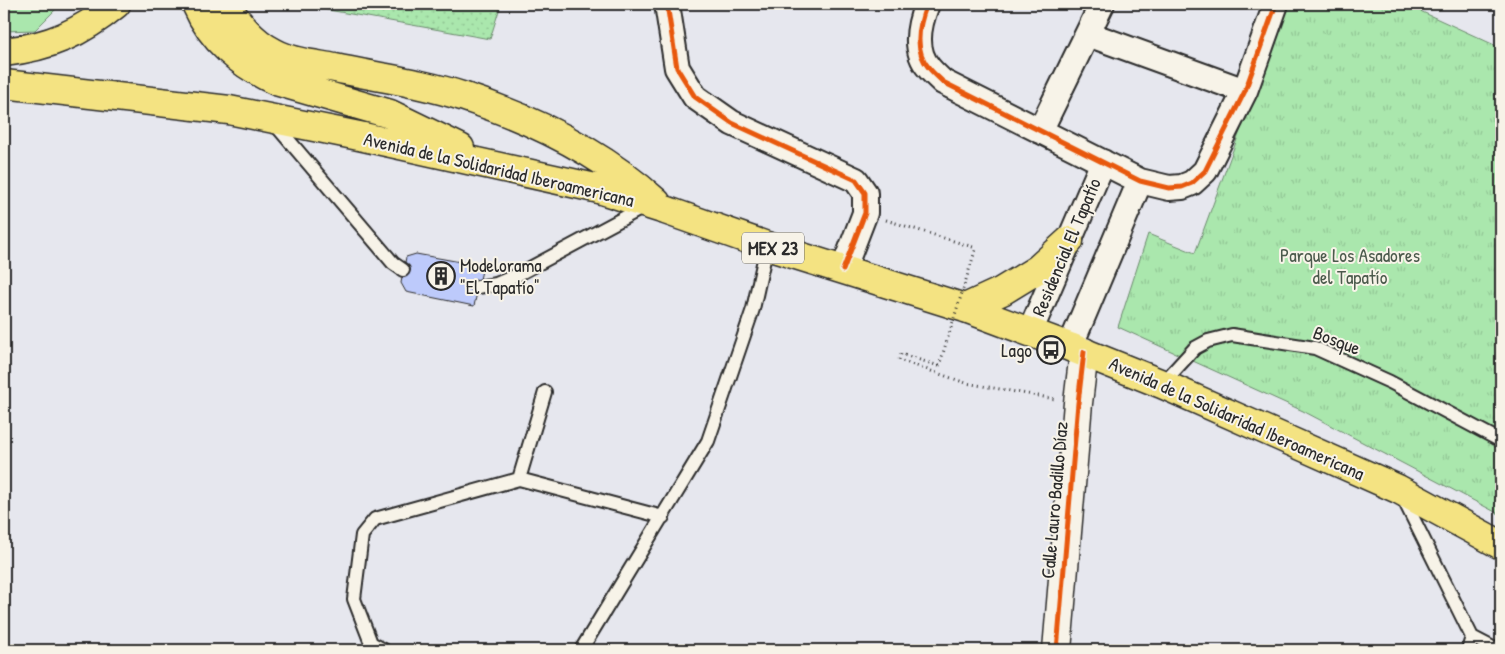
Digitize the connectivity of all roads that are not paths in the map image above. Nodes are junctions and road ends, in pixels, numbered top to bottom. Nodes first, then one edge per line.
1 (116, 4) edge
2 (196, 4) edge
3 (225, 4) edge
4 (667, 4) edge
5 (674, 4) edge
6 (927, 4) edge
7 (1102, 4) edge
8 (1276, 4) edge
9 (670, 28) junction
10 (1088, 34) junction
11 (4, 52) edge
12 (4, 84) edge
13 (1245, 91) junction
14 (271, 119) junction
15 (1040, 131) junction
16 (1103, 162) junction
17 (502, 168) junction
18 (1140, 181) junction
19 (657, 207) junction
20 (1069, 241) junction
21 (767, 246) junction
22 (403, 270) dead end
23 (843, 270) junction
24 (478, 287) dead end
25 (965, 308) junction
26 (1030, 332) junction
27 (1077, 350) junction
28 (1162, 384) junction
29 (545, 392) dead end
30 (1501, 441) edge
31 (519, 479) junction
32 (1398, 489) junction
33 (663, 517) junction
34 (1501, 545) edge
35 (1472, 637) junction
36 (384, 650) edge
37 (581, 650) edge
38 (1057, 650) edge
39 (1468, 650) edge
40 (1497, 650) edge

1 - 11 highway
2 - 17 highway
3 - 19 highway
4 - 9 street
5 - 9 street
6 - 15 street
7 - 10 street
8 - 13 street
9 - 23 street
10 - 13 street
10 - 15 street
12 - 14 highway, Avenida de la Solidaridad Iberoamericana / MEX 23
13 - 18 street
14 - 17 highway, Avenida de la Solidaridad Iberoamericana / MEX 23
14 - 22 lane
15 - 16 street
16 - 18 street
16 - 20 street, Residencial El Tapatío
17 - 19 highway, Avenida de la Solidaridad Iberoamericana / MEX 23
18 - 27 street
19 - 21 highway, Avenida de la Solidaridad Iberoamericana / MEX 23
19 - 24 lane
20 - 25 highway
20 - 26 street, Residencial El Tapatío
21 - 23 highway, Avenida de la Solidaridad Iberoamericana / MEX 23
21 - 33 lane
23 - 25 highway, Avenida de la Solidaridad Iberoamericana / MEX 23
25 - 26 highway, Avenida de la Solidaridad Iberoamericana / MEX 23
26 - 27 highway, Avenida de la Solidaridad Iberoamericana / MEX 23
27 - 28 highway, Avenida de la Solidaridad Iberoamericana / MEX 23
27 - 38 street, Calle Lauro Badillo Díaz
28 - 30 lane, Bosque
28 - 32 highway, Avenida de la Solidaridad Iberoamericana / MEX 23
29 - 31 lane
31 - 33 lane
31 - 36 lane
32 - 34 highway, Avenida de la Solidaridad Iberoamericana / MEX 23
32 - 35 lane
33 - 37 lane
35 - 39 lane
35 - 40 lane

